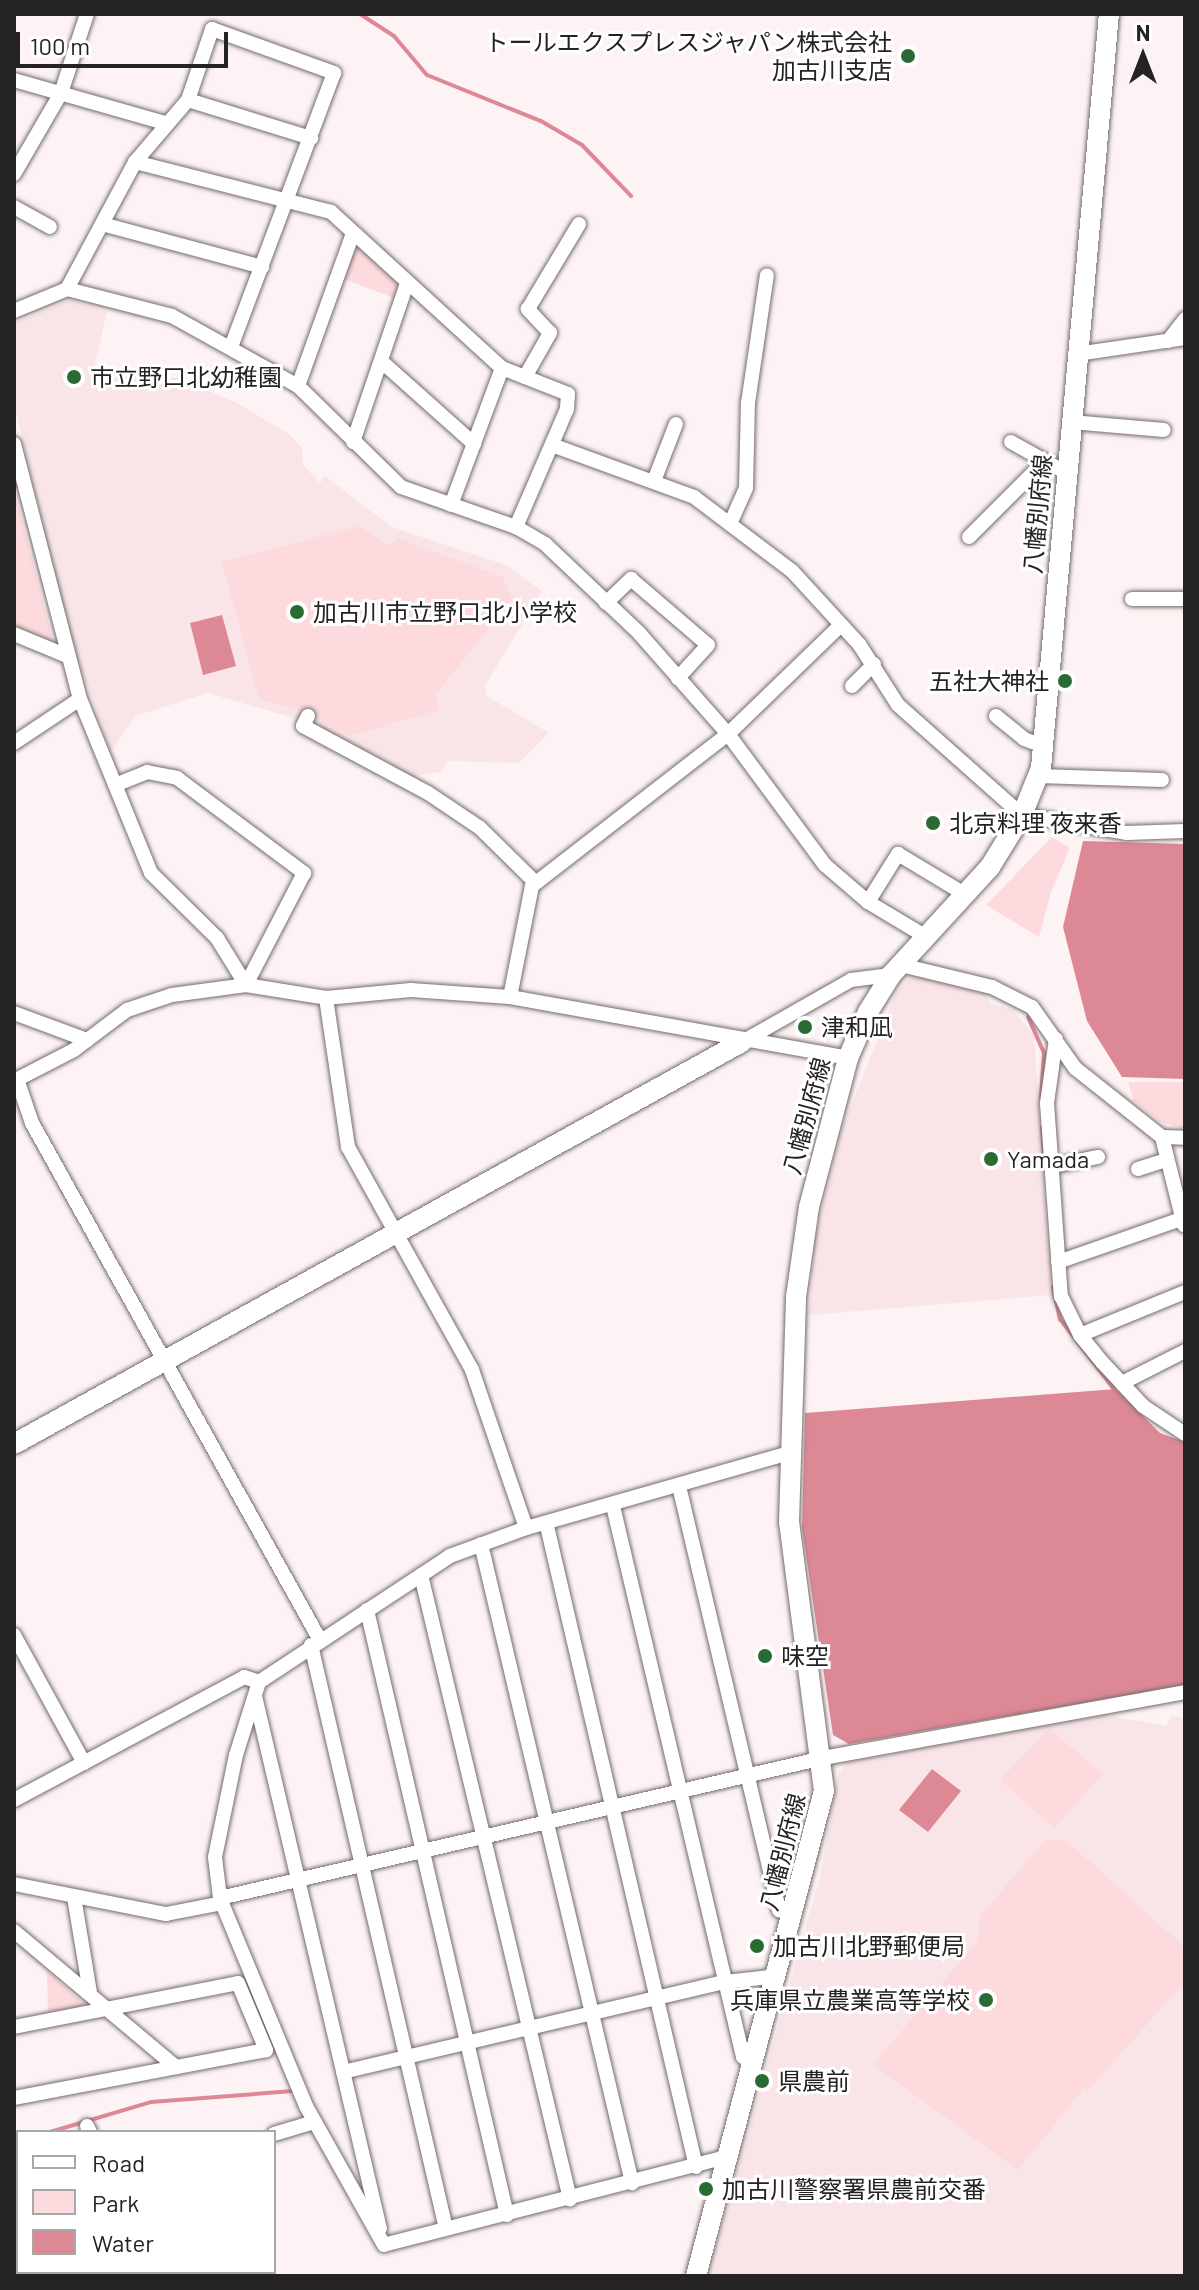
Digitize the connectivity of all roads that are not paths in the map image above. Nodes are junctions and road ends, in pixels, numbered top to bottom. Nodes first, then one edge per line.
1 (87, 14) edge
2 (1109, 14) edge
3 (215, 21) edge
4 (14, 80) edge
5 (61, 93) junction
6 (188, 100) junction
7 (165, 123) junction
8 (311, 138) junction
9 (135, 162) junction
10 (14, 174) edge
11 (288, 201) junction
12 (14, 207) edge
13 (102, 224) junction
14 (579, 224) dead end
15 (50, 227) dead end
16 (353, 233) junction
17 (262, 267) junction
18 (767, 275) dead end
19 (407, 283) junction
20 (67, 289) junction
21 (14, 311) edge
22 (1185, 319) edge
23 (1185, 338) edge
24 (1168, 341) junction
25 (231, 347) junction
26 (1077, 354) junction
27 (381, 361) junction
28 (502, 368) junction
29 (525, 377) junction
30 (298, 386) junction
31 (1071, 422) junction
32 (676, 424) dead end
33 (1164, 430) dead end
34 (353, 442) junction
35 (1011, 442) dead end
36 (14, 444) edge
37 (474, 444) junction
38 (552, 445) junction
39 (1041, 459) junction
40 (17, 468) edge
41 (1067, 473) junction
42 (654, 481) junction
43 (451, 505) junction
44 (730, 524) junction
45 (516, 527) junction
46 (969, 537) dead end
47 (1132, 599) dead end
48 (606, 603) junction
49 (1175, 604) edge
50 (840, 626) junction
51 (14, 634) edge
52 (67, 656) junction
53 (874, 664) junction
54 (678, 678) junction
55 (852, 686) dead end
56 (80, 699) junction
57 (308, 716) dead end
58 (996, 716) dead end
59 (728, 734) junction
60 (14, 743) edge
61 (1043, 746) junction
62 (1038, 776) junction
63 (1162, 780) dead end
64 (115, 785) junction
65 (1022, 815) junction
66 (1185, 831) edge
67 (536, 883) junction
68 (966, 895) junction
69 (868, 902) junction
70 (928, 938) junction
71 (896, 970) junction
72 (246, 985) junction
73 (510, 997) junction
74 (326, 998) junction
75 (14, 1013) edge
76 (1056, 1039) junction
77 (87, 1040) junction
78 (742, 1042) junction
79 (848, 1058) junction
80 (15, 1080) edge
81 (1162, 1137) junction
82 (1185, 1138) edge
83 (1098, 1157) dead end
84 (1166, 1160) junction
85 (1053, 1166) junction
86 (1138, 1169) dead end
87 (1183, 1224) edge
88 (400, 1233) junction
89 (1058, 1262) junction
90 (1185, 1292) edge
91 (1080, 1335) junction
92 (1185, 1351) edge
93 (167, 1361) junction
94 (1122, 1383) junction
95 (1183, 1431) edge
96 (14, 1444) edge
97 (790, 1453) junction
98 (679, 1486) junction
99 (613, 1506) junction
100 (547, 1526) junction
101 (526, 1528) junction
102 (481, 1544) junction
103 (421, 1575) junction
104 (367, 1610) junction
105 (14, 1635) edge
106 (316, 1643) junction
107 (257, 1688) junction
108 (1185, 1692) edge
109 (823, 1758) junction
110 (84, 1763) junction
111 (746, 1775) junction
112 (680, 1791) junction
113 (14, 1800) edge
114 (613, 1807) junction
115 (548, 1822) junction
116 (484, 1838) junction
117 (422, 1852) junction
118 (361, 1866) junction
119 (297, 1880) junction
120 (14, 1884) edge
121 (74, 1897) junction
122 (221, 1901) junction
123 (794, 1914) junction
124 (14, 1931) edge
125 (14, 1946) edge
126 (33, 1946) junction
127 (778, 1976) junction
128 (725, 1982) junction
129 (90, 1993) junction
130 (658, 1998) junction
131 (108, 2008) junction
132 (593, 2014) junction
133 (14, 2027) edge
134 (530, 2029) junction
135 (467, 2043) junction
136 (406, 2057) junction
137 (755, 2061) junction
138 (176, 2067) junction
139 (343, 2072) junction
140 (14, 2098) edge
141 (314, 2122) junction
142 (276, 2133) edge
143 (730, 2156) junction
144 (696, 2167) junction
145 (632, 2183) junction
146 (570, 2199) junction
147 (507, 2215) junction
148 (446, 2229) junction
149 (384, 2245) junction
150 (696, 2276) edge

1 - 5 street
2 - 26 main road, 八幡別府線
3 - 6 street
3 - 8 street
4 - 5 street
5 - 7 street
5 - 10 street
6 - 7 street
6 - 8 street
7 - 9 street
8 - 11 street
9 - 11 street
9 - 13 street
11 - 16 street
11 - 17 street
12 - 15 street
13 - 17 street
13 - 20 street
14 - 29 street
16 - 19 street
16 - 30 street
17 - 25 street
18 - 44 street
19 - 27 street
19 - 28 street
20 - 21 street
20 - 25 street
22 - 24 street
23 - 24 street
24 - 26 street
25 - 30 street
26 - 31 main road, 八幡別府線
27 - 34 street
27 - 37 street
28 - 29 street
28 - 37 street
29 - 38 street
30 - 34 street
31 - 33 street
31 - 41 main road, 八幡別府線
32 - 42 street
34 - 43 street
35 - 39 street
36 - 40 street
37 - 43 street
38 - 42 street
38 - 45 street
39 - 41 street
39 - 46 street
40 - 52 street
41 - 61 main road, 八幡別府線
42 - 44 street
43 - 45 street
44 - 50 street
45 - 48 street
47 - 49 street
48 - 54 street
48 - 54 street
50 - 53 street
50 - 59 street
51 - 52 street
52 - 56 street
53 - 55 street
53 - 65 street
54 - 59 street
56 - 60 street
56 - 64 street
57 - 67 street
58 - 61 street
59 - 67 street
59 - 69 street
61 - 62 main road, 八幡別府線
62 - 63 street
62 - 65 main road, 八幡別府線
64 - 72 street
64 - 72 street
65 - 66 street
65 - 68 main road, 八幡別府線
67 - 73 street
68 - 69 street
68 - 70 main road, 八幡別府線
69 - 70 street
70 - 71 main road, 八幡別府線
71 - 76 street
71 - 78 street
71 - 79 main road, 八幡別府線
72 - 74 street
72 - 77 street
73 - 74 street
73 - 78 street
74 - 88 street
75 - 77 street
76 - 81 street
76 - 85 street
77 - 80 street
78 - 79 street
78 - 88 main road
79 - 97 main road, 八幡別府線
80 - 93 street
81 - 82 street
81 - 84 street
83 - 85 street
84 - 86 street
84 - 87 street
85 - 89 street
87 - 89 street
88 - 93 main road
88 - 101 street
89 - 91 street
90 - 91 street
91 - 94 street
92 - 94 street
93 - 96 main road
93 - 106 street
94 - 95 street
97 - 98 street
97 - 109 main road, 八幡別府線
98 - 99 street
98 - 111 street
99 - 100 street
99 - 112 street
100 - 101 street
100 - 114 street
101 - 102 street
102 - 103 street
102 - 115 street
103 - 104 street
103 - 116 street
104 - 106 street
104 - 117 street
105 - 110 street
106 - 107 street
106 - 118 street
107 - 110 street
107 - 119 street
107 - 122 street
108 - 109 street
109 - 111 street
109 - 123 main road, 八幡別府線
110 - 113 street
111 - 112 street
111 - 123 street
112 - 114 street
112 - 128 street
114 - 115 street
114 - 130 street
115 - 116 street
115 - 132 street
116 - 117 street
116 - 134 street
117 - 118 street
117 - 135 street
118 - 119 street
118 - 136 street
119 - 122 street
119 - 139 street
120 - 121 street
121 - 122 street
121 - 129 street
122 - 141 street
123 - 127 main road, 八幡別府線
124 - 126 street
125 - 126 street
126 - 129 street
127 - 128 street
127 - 137 main road, 八幡別府線
128 - 130 street
128 - 137 street
129 - 131 street
130 - 132 street
130 - 144 street
131 - 133 street
131 - 138 street
131 - 138 street
132 - 134 street
132 - 145 street
134 - 135 street
134 - 146 street
135 - 136 street
135 - 147 street
136 - 139 street
136 - 148 street
137 - 143 main road, 八幡別府線
138 - 140 street
139 - 149 street
141 - 142 street
141 - 149 street
143 - 144 street
143 - 150 main road, 八幡別府線
144 - 145 street
145 - 146 street
146 - 147 street
147 - 148 street
148 - 149 street

